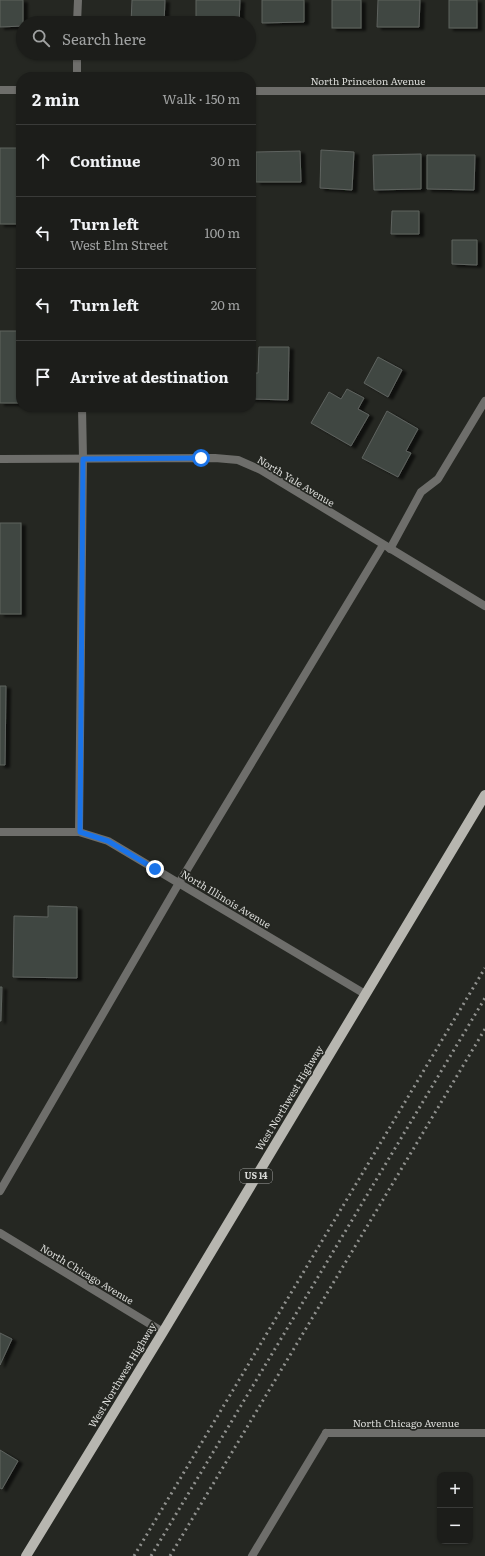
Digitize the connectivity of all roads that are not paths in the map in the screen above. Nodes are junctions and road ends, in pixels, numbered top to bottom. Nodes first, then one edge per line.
1 (78, 0) edge
2 (77, 16) edge
3 (77, 60) edge
4 (77, 72) edge
5 (0, 90) edge
6 (16, 90) edge
7 (256, 91) edge
8 (485, 91) edge
9 (485, 401) edge
10 (82, 412) edge
11 (83, 459) junction
12 (0, 460) edge
13 (386, 547) junction
14 (485, 606) edge
15 (485, 795) edge
16 (0, 832) edge
17 (80, 832) junction
18 (179, 883) junction
19 (366, 994) junction
20 (0, 1191) edge
21 (0, 1233) edge
22 (163, 1332) junction
23 (485, 1433) edge
24 (26, 1556) edge
25 (252, 1556) edge

1 - 2 street
3 - 4 street
5 - 6 street
7 - 8 street, North Princeton Avenue
9 - 13 street
10 - 11 street
11 - 12 street, North Yale Avenue
11 - 13 street, North Yale Avenue
11 - 17 street
13 - 14 street, North Yale Avenue
13 - 18 street
15 - 19 main road, West Northwest Highway / US 14
16 - 17 street, North Illinois Avenue
17 - 18 street, North Illinois Avenue
18 - 19 street, North Illinois Avenue
18 - 20 street
19 - 22 main road, West Northwest Highway / US 14
21 - 22 street, North Chicago Avenue
22 - 24 main road, West Northwest Highway / US 14
23 - 25 street, North Chicago Avenue

